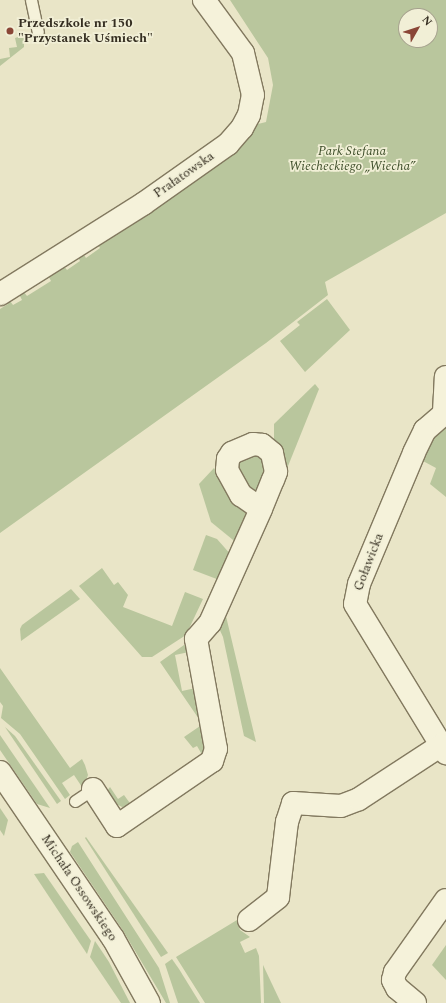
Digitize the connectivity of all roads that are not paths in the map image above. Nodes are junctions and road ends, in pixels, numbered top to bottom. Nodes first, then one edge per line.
1 (30, 0) edge
2 (204, 0) edge
3 (38, 32) dead end
4 (0, 294) edge
5 (446, 377) edge
6 (445, 412) edge
7 (261, 509) dead end
8 (443, 750) edge
9 (1, 774) edge
10 (93, 789) joint
11 (75, 802) dead end
12 (446, 900) edge
13 (249, 920) dead end
14 (150, 1003) edge
15 (415, 1003) edge

1 - 3 lane
2 - 4 street, Prałatowska
5 - 6 street
6 - 8 street, Goławicka
7 - 10 street
8 - 13 street
9 - 14 street, Michała Ossowskiego
10 - 11 lane
12 - 15 street

